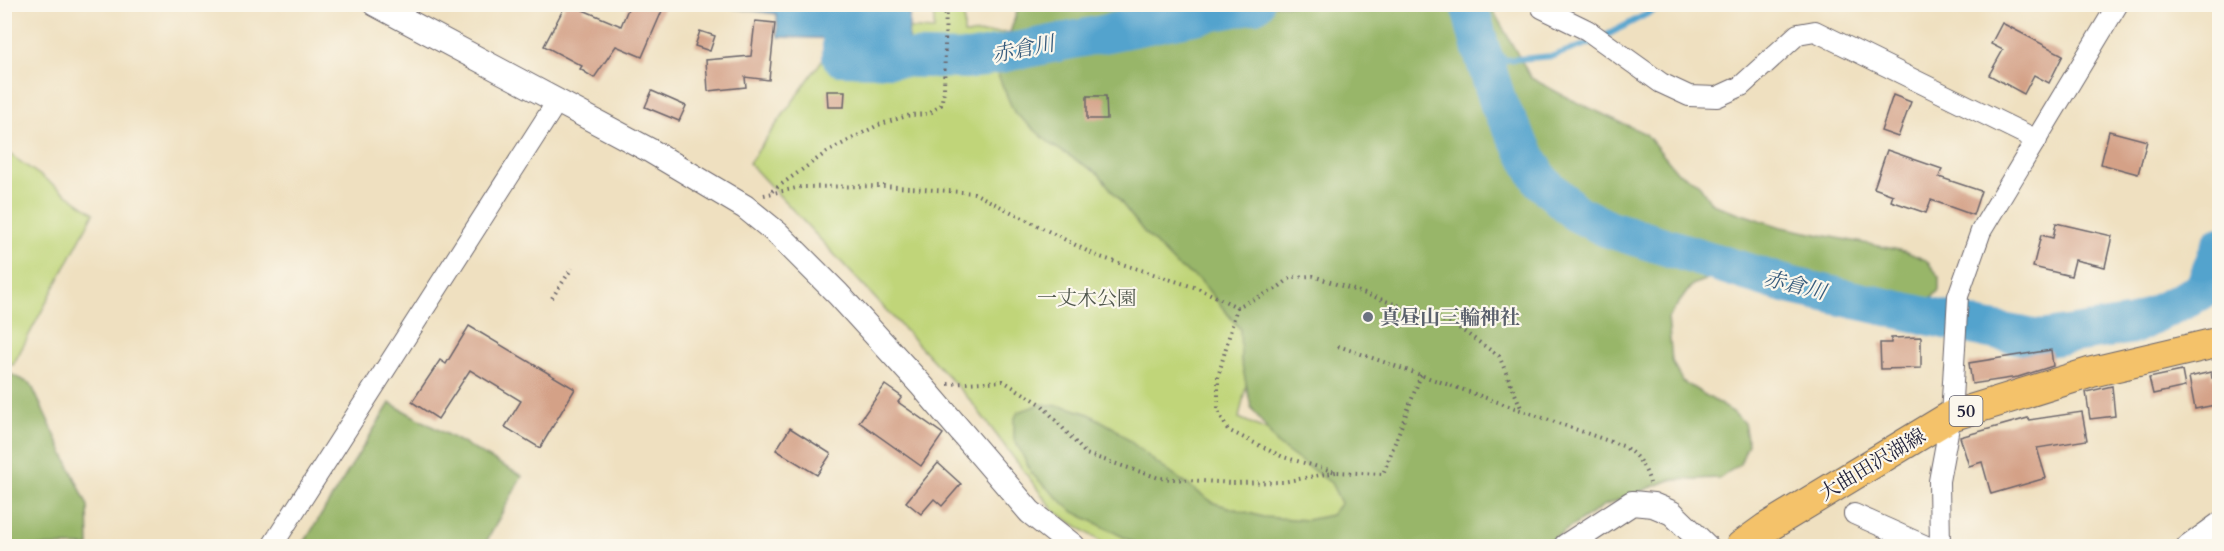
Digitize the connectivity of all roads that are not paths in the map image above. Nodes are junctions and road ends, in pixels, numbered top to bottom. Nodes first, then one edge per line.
1 (375, 4) edge
2 (2118, 4) edge
3 (1542, 9) dead end
4 (558, 100) junction
5 (2037, 140) junction
6 (2220, 342) edge
7 (1951, 416) junction
8 (1854, 514) dead end
9 (2220, 522) edge
10 (272, 546) edge
11 (1073, 546) edge
12 (1566, 546) edge
13 (1706, 546) edge
14 (1741, 546) edge
15 (1926, 546) edge
16 (1940, 546) edge
17 (2187, 546) edge

1 - 4 street
2 - 5 street
3 - 5 street
4 - 10 street
4 - 11 street
5 - 7 street
6 - 7 main road, 大曲田沢湖線 / 50
7 - 14 main road, 大曲田沢湖線 / 50
7 - 16 street
8 - 15 street
9 - 17 street
12 - 13 street

